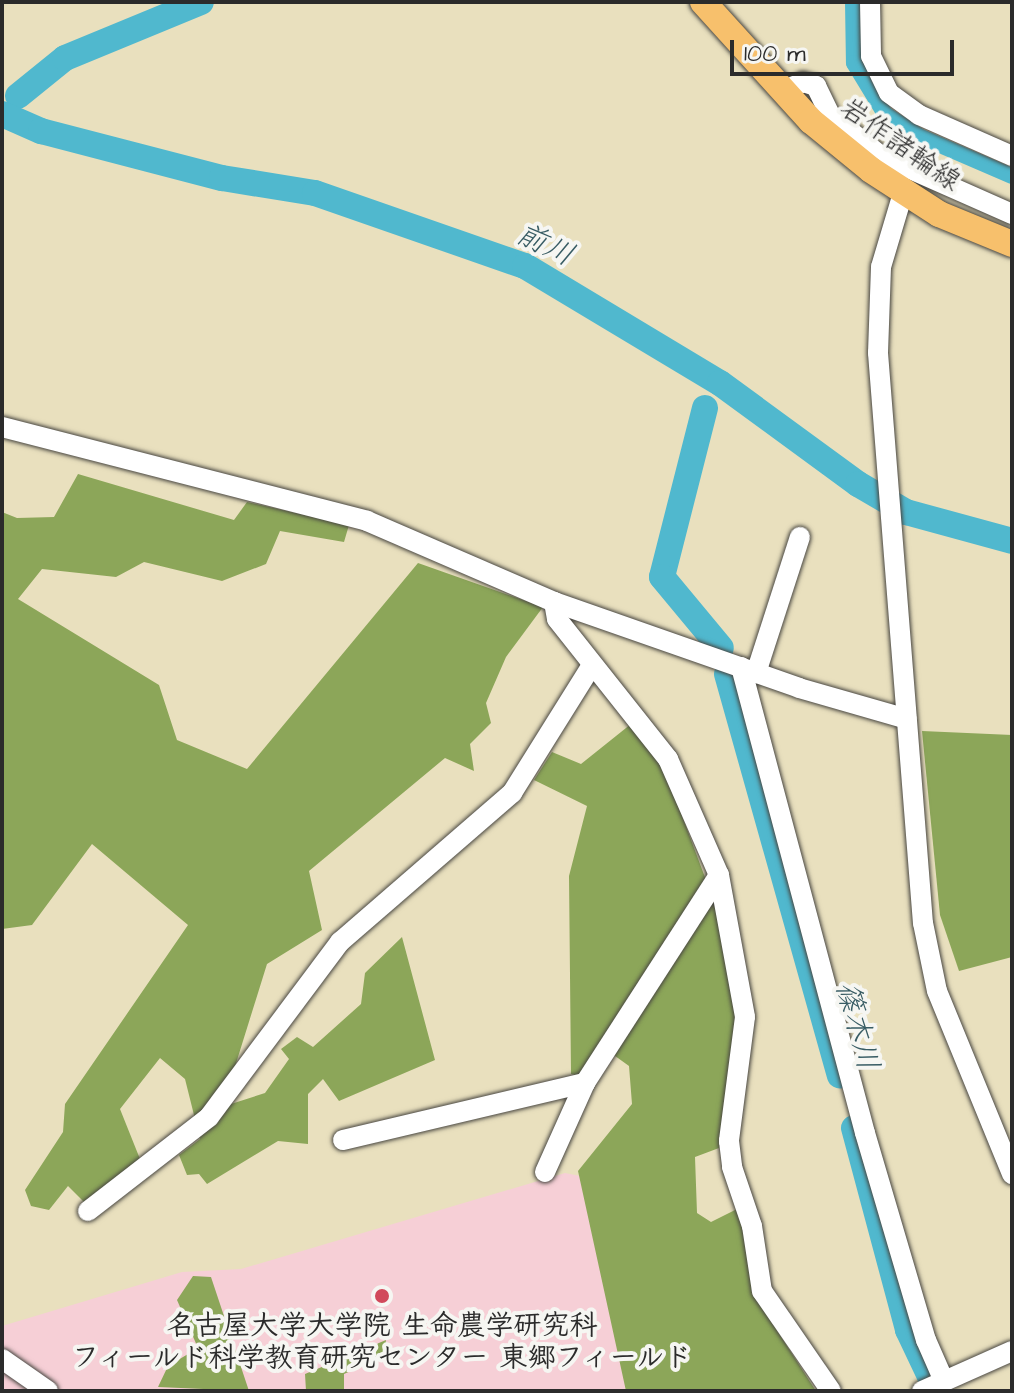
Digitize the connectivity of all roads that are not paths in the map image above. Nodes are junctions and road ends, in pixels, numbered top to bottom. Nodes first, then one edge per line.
1 (703, 2) edge
2 (870, 2) edge
3 (783, 91) junction
4 (1012, 156) edge
5 (903, 193) junction
6 (1012, 214) edge
7 (1012, 244) edge
8 (2, 427) edge
9 (800, 537) dead end
10 (554, 602) junction
11 (592, 665) junction
12 (748, 670) junction
13 (907, 719) junction
14 (719, 875) junction
15 (585, 1083) junction
16 (343, 1140) dead end
17 (545, 1172) dead end
18 (1012, 1174) edge
19 (88, 1211) dead end
20 (1012, 1351) edge
21 (2, 1359) edge
22 (944, 1381) junction
23 (48, 1391) edge
24 (831, 1391) edge
25 (922, 1391) edge

1 - 3 main road, 岩作諸輪線
2 - 4 street
3 - 5 main road, 岩作諸輪線
3 - 6 street
5 - 7 main road, 岩作諸輪線
5 - 13 street
8 - 10 street
9 - 12 street
10 - 11 street
10 - 12 street
11 - 14 street
11 - 19 street
12 - 13 street
12 - 22 street
13 - 18 street
14 - 15 street
14 - 24 street
15 - 16 street
15 - 17 street
20 - 22 street
21 - 23 street
22 - 25 street

